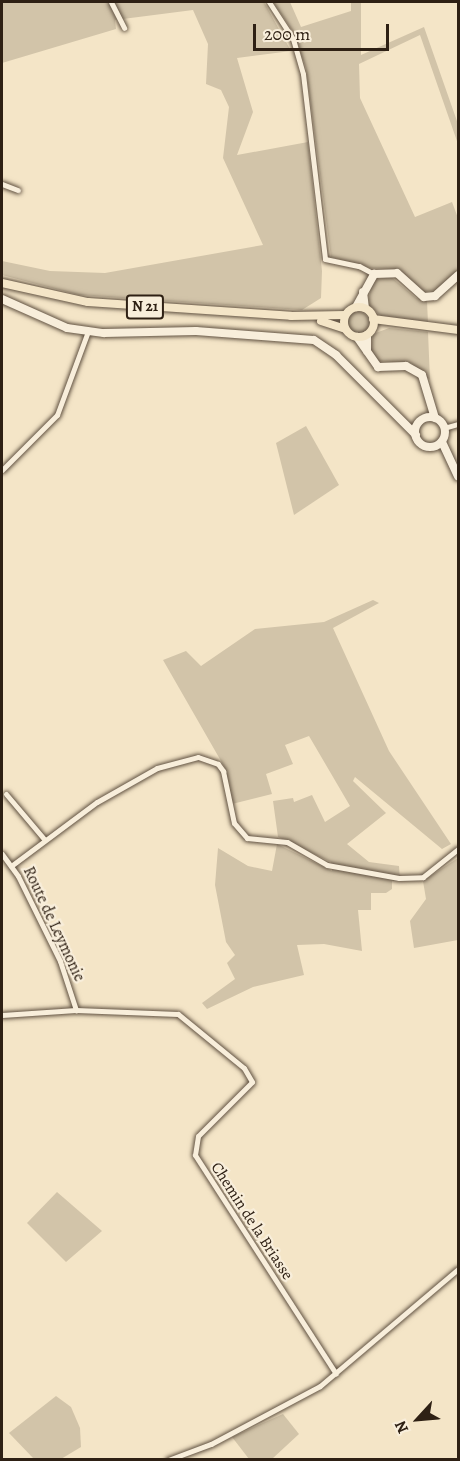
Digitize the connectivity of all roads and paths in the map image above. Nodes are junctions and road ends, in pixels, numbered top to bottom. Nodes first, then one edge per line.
1 (111, 2) edge
2 (269, 2) edge
3 (124, 28) dead end
4 (2, 184) edge
5 (18, 190) dead end
6 (374, 274) junction
7 (459, 275) edge
8 (2, 283) edge
9 (2, 299) edge
10 (360, 308) junction
11 (345, 315) junction
12 (291, 316) junction
13 (371, 327) junction
14 (345, 329) junction
15 (459, 330) edge
16 (88, 331) junction
17 (357, 337) junction
18 (367, 352) junction
19 (429, 403) junction
20 (435, 418) junction
21 (400, 420) junction
22 (421, 421) junction
23 (459, 424) edge
24 (444, 428) junction
25 (416, 435) junction
26 (442, 441) junction
27 (432, 447) junction
28 (446, 456) junction
29 (2, 470) edge
30 (459, 476) edge
31 (6, 794) dead end
32 (45, 840) junction
33 (459, 849) edge
34 (2, 854) edge
35 (12, 866) junction
36 (76, 1010) junction
37 (2, 1016) edge
38 (459, 1269) edge
39 (336, 1374) junction
40 (168, 1460) edge

1 - 3 street
2 - 6 street
4 - 5 street
6 - 7 main road
6 - 10 main road
8 - 12 main road, N 21
9 - 16 main road
10 - 11 main road
10 - 13 main road
11 - 12 main road, N 21
11 - 14 main road
12 - 14 main road, N 21
13 - 15 main road
13 - 17 main road
13 - 18 main road
14 - 17 main road
16 - 21 main road
16 - 29 street
17 - 18 main road
18 - 19 main road
19 - 20 main road
19 - 22 main road
20 - 22 main road
20 - 24 main road
21 - 22 main road
21 - 25 main road
22 - 25 main road
23 - 24 street
24 - 26 main road
25 - 27 main road
26 - 27 main road
26 - 28 main road
27 - 28 main road
28 - 30 main road
31 - 32 street
32 - 33 street
32 - 35 street
34 - 35 street, Route de Leymonie
35 - 36 street, Route de Leymonie
36 - 37 street, Chemin de la Briasse
36 - 39 street, Chemin de la Briasse
38 - 39 street
39 - 40 street

